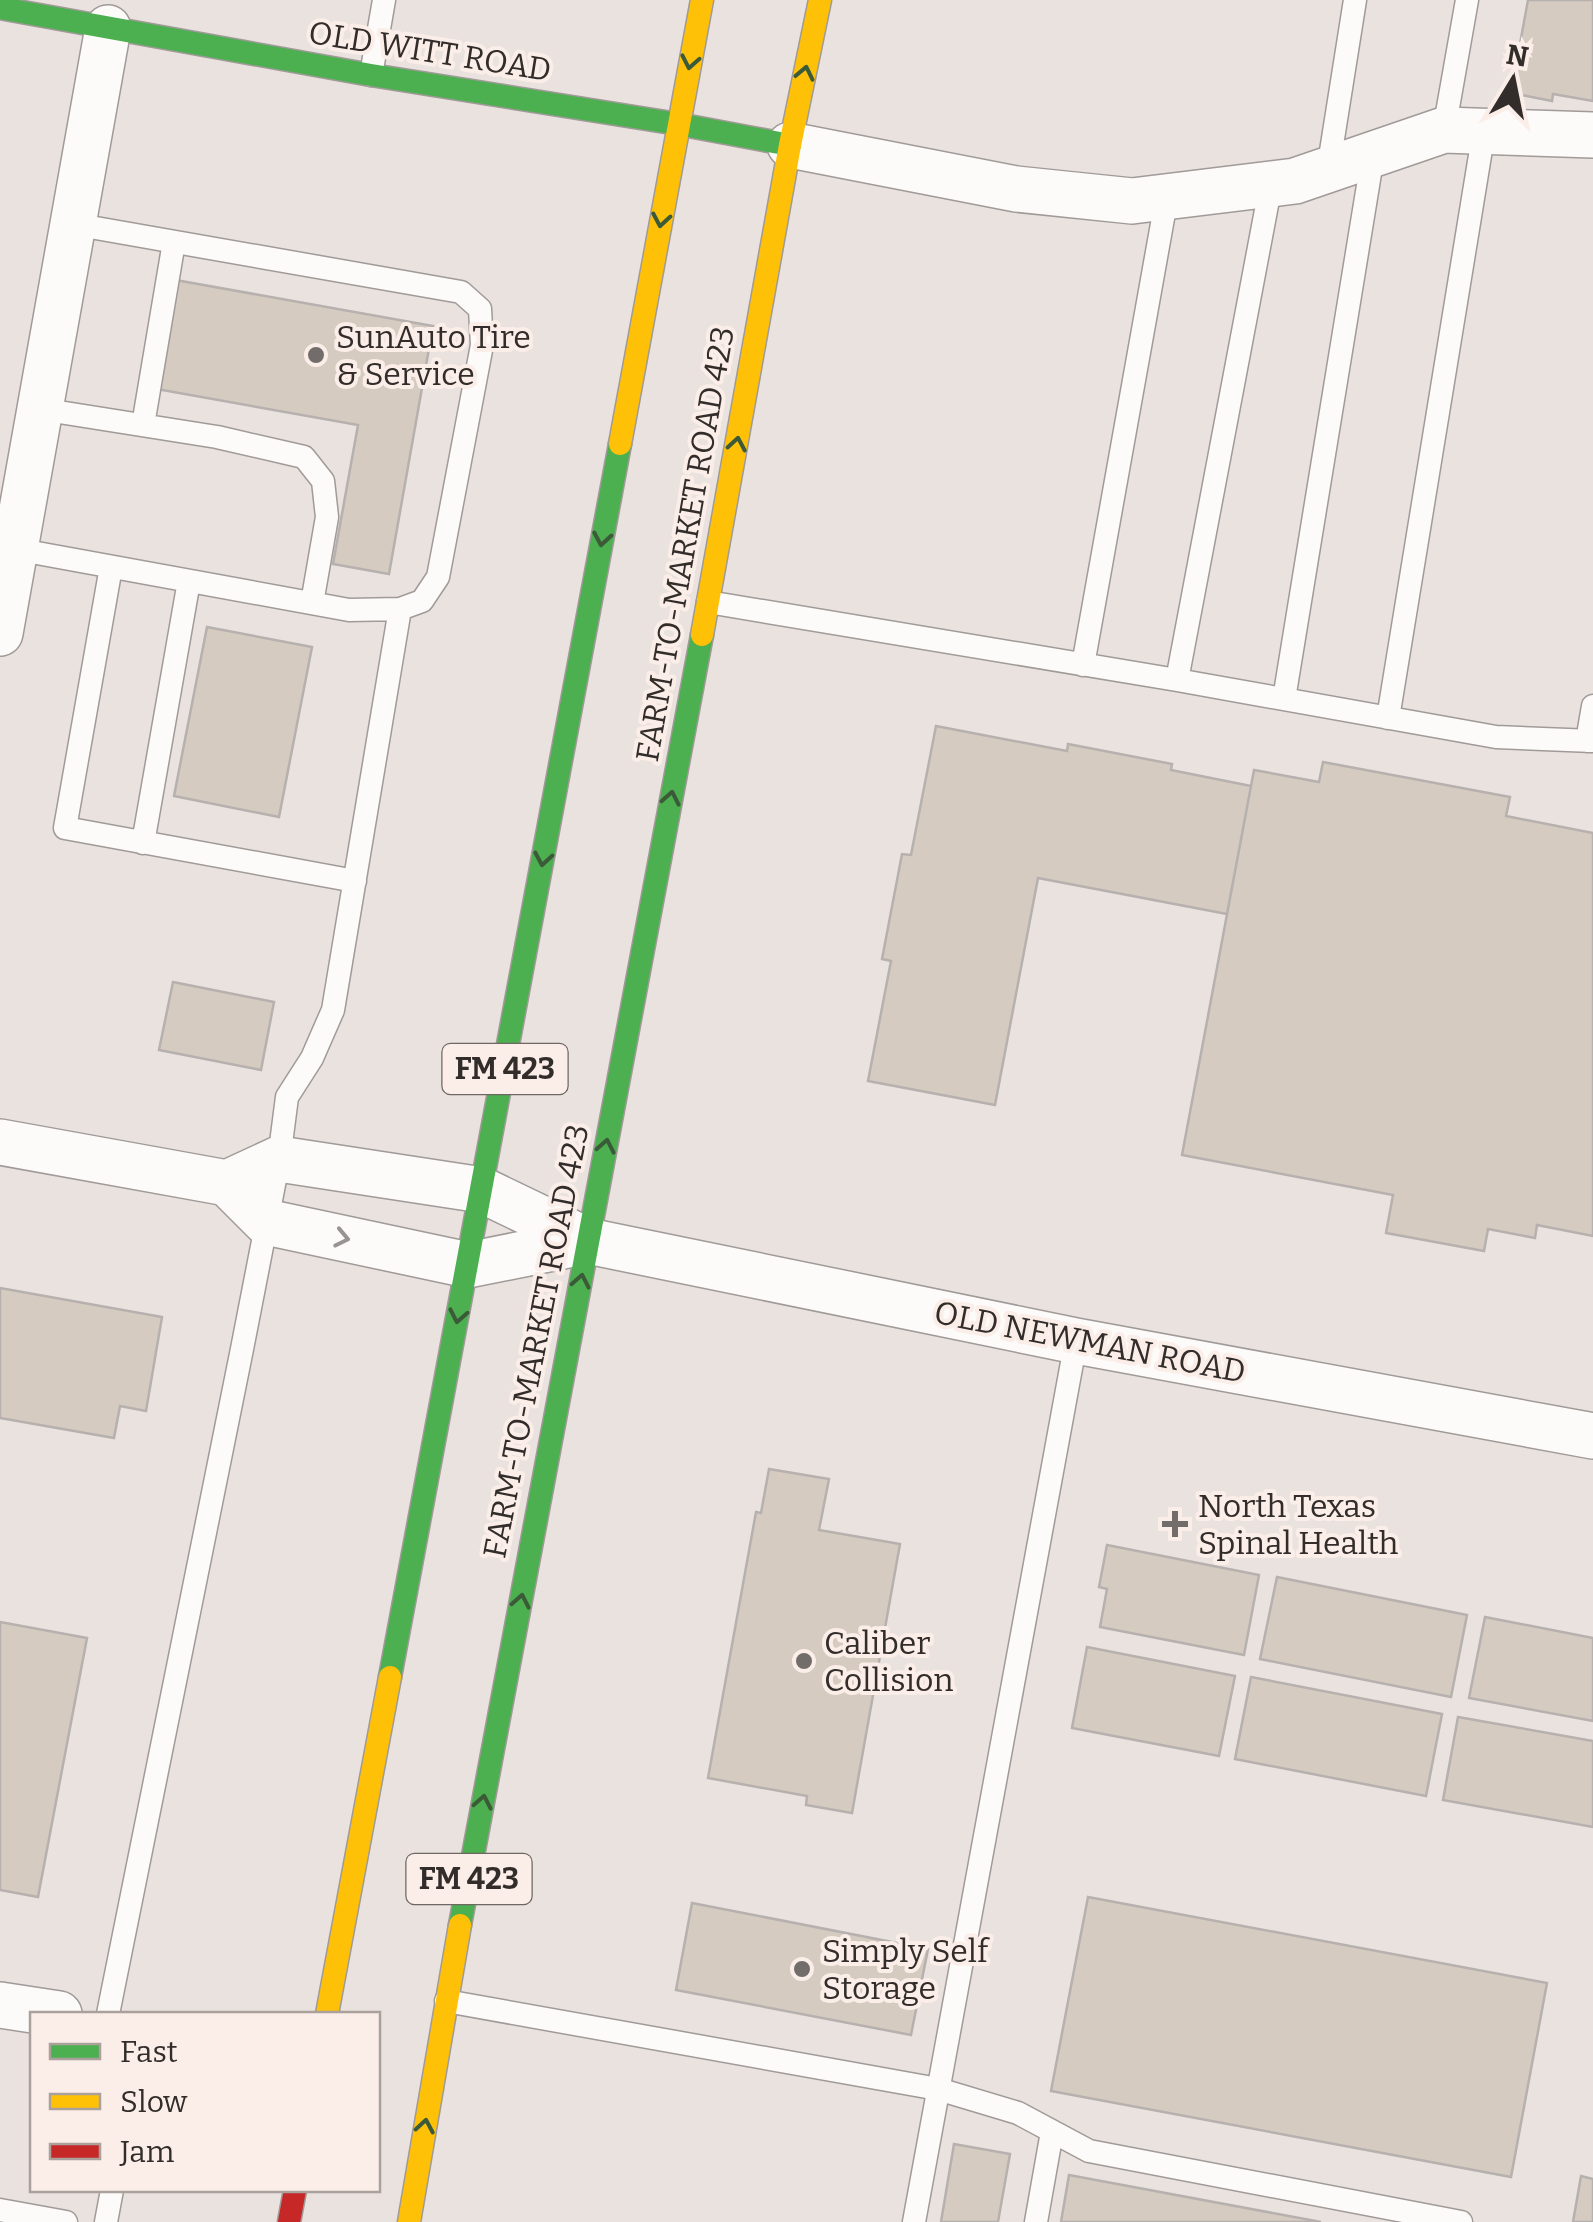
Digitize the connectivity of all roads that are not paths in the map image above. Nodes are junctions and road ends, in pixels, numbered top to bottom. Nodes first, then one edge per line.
1 (384, 0) edge
2 (702, 0) edge
3 (820, 0) edge
4 (1355, 0) edge
5 (1467, 0) edge
6 (0, 8) edge
7 (108, 28) junction
8 (371, 75) junction
9 (678, 124) junction
10 (1464, 131) junction
11 (1593, 135) edge
12 (790, 145) junction
13 (1373, 154) junction
14 (1328, 170) junction
15 (1271, 184) junction
16 (1167, 196) junction
17 (74, 224) junction
18 (174, 242) junction
19 (40, 409) junction
20 (142, 425) junction
21 (15, 549) junction
22 (111, 567) junction
23 (188, 581) junction
24 (708, 602) junction
25 (312, 603) junction
26 (400, 609) junction
27 (0, 632) edge
28 (1083, 665) junction
29 (1177, 680) junction
30 (1284, 699) junction
31 (1593, 706) edge
32 (1388, 718) junction
33 (1590, 741) edge
34 (143, 842) junction
35 (354, 881) junction
36 (0, 1142) edge
37 (278, 1159) junction
38 (227, 1183) junction
39 (482, 1190) junction
40 (266, 1222) junction
41 (588, 1242) junction
42 (468, 1265) junction
43 (1076, 1341) junction
44 (1593, 1436) edge
45 (446, 2001) junction
46 (0, 2004) edge
47 (47, 2012) edge
48 (108, 2012) edge
49 (327, 2012) edge
50 (938, 2089) junction
51 (1052, 2132) junction
52 (112, 2192) edge
53 (295, 2192) edge
54 (0, 2210) edge
55 (66, 2222) edge
56 (106, 2222) edge
57 (289, 2222) edge
58 (409, 2222) edge
59 (914, 2222) edge
60 (1036, 2222) edge
61 (1461, 2222) edge

1 - 8 lane
2 -> 9 main road, FM 423
12 -> 3 main road, FARM-TO-MARKET ROAD 423 / FM 423
4 - 14 lane
5 - 10 lane
6 - 7 main road, OLD WITT ROAD
7 - 8 main road, OLD WITT ROAD
7 - 17 street
8 - 9 main road, OLD WITT ROAD
9 - 12 main road, OLD WITT ROAD
9 -> 39 main road, FM 423
10 - 11 street
10 - 13 street
10 - 32 lane
12 - 16 street
24 -> 12 main road, FARM-TO-MARKET ROAD 423 / FM 423
13 - 14 street
13 - 30 lane
14 - 15 street
15 - 16 street
15 - 29 lane
16 - 28 lane
17 - 18 lane
17 - 19 street
18 - 20 lane
18 - 26 lane
19 - 20 lane
19 - 21 street
20 - 25 lane
21 - 22 lane
21 - 27 street
22 - 23 lane
22 - 34 lane
23 - 25 lane
23 - 34 lane
24 - 28 lane
41 -> 24 main road, FARM-TO-MARKET ROAD 423 / FM 423
25 - 26 lane
26 - 35 lane
28 - 29 lane
29 - 30 lane
30 - 32 lane
31 - 33 lane
32 - 33 lane
34 - 35 lane
35 - 37 lane
36 - 38 street
37 - 38 street
37 - 39 street
37 - 40 lane
38 - 40 street
39 - 41 street
39 - 42 main road, FM 423
40 -> 42 street
40 - 48 lane
41 - 42 street
41 - 43 street, OLD NEWMAN ROAD
45 -> 41 main road, FARM-TO-MARKET ROAD 423 / FM 423
42 -> 49 main road, FM 423
43 - 44 street, OLD NEWMAN ROAD
43 - 50 lane
45 - 50 lane
58 -> 45 main road, FARM-TO-MARKET ROAD 423 / FM 423
46 - 47 street
50 - 51 lane
50 - 59 lane
51 - 60 lane
51 - 61 lane
52 - 56 lane
53 - 57 main road
54 - 55 lane

